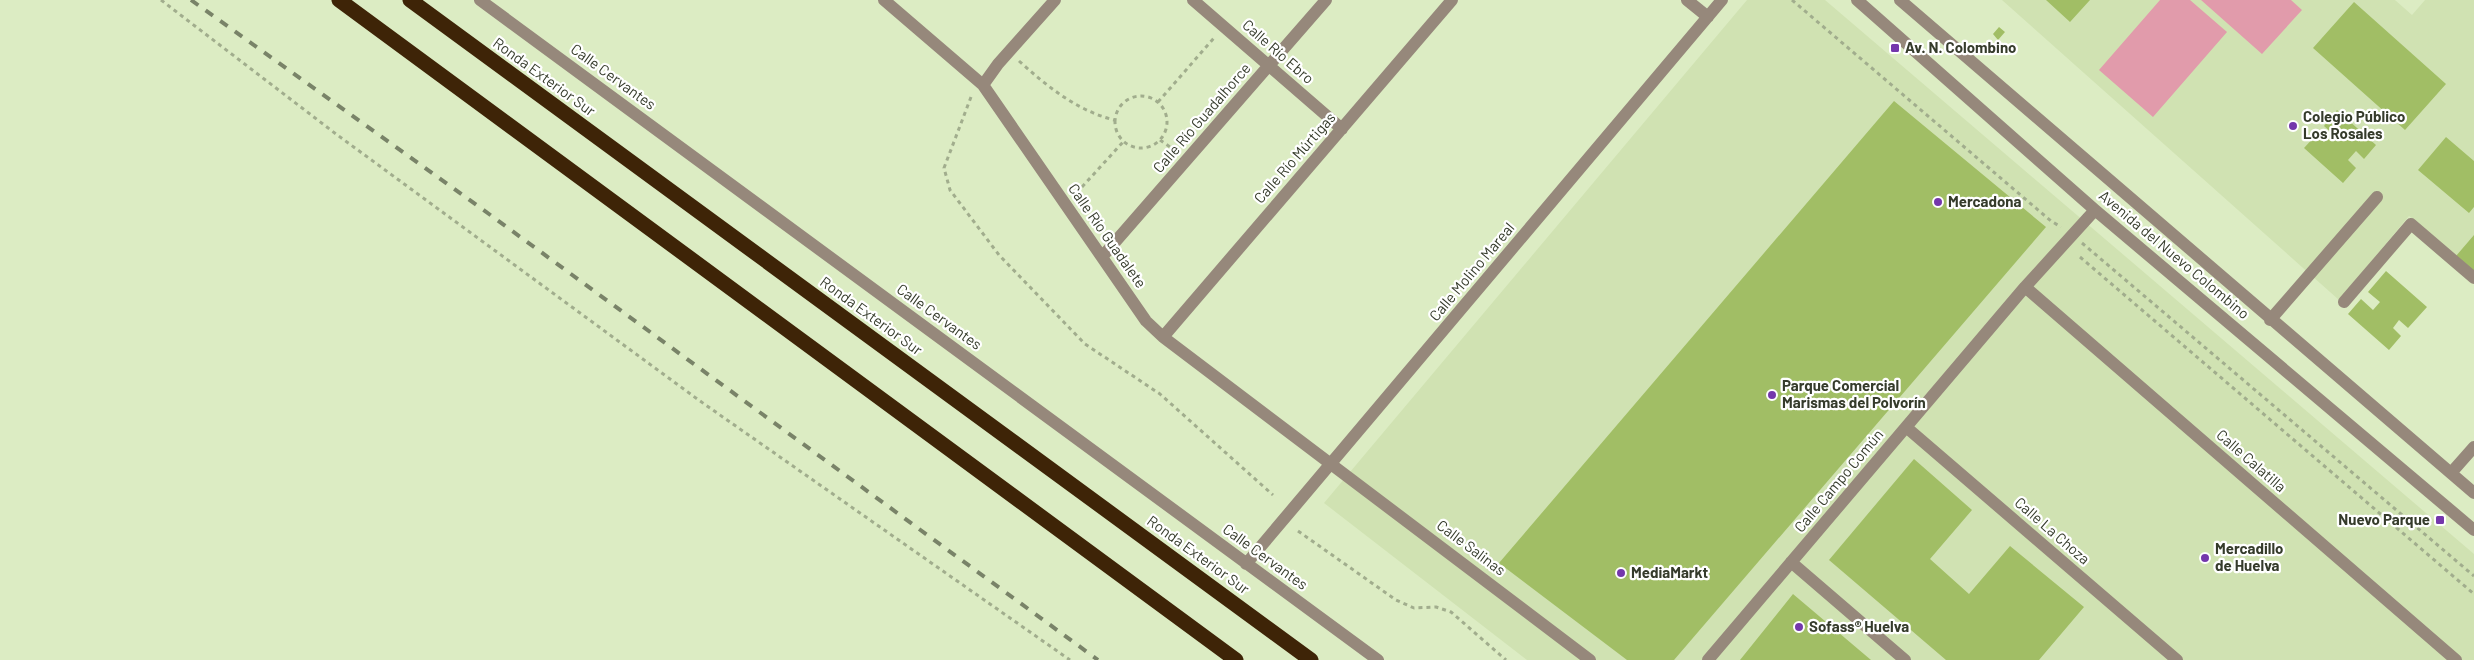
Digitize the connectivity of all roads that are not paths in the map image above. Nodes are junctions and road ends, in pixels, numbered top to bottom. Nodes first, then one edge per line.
1 (339, 0) edge
2 (410, 0) edge
3 (480, 0) edge
4 (884, 0) edge
5 (1055, 0) edge
6 (1326, 0) edge
7 (1452, 0) edge
8 (1688, 0) edge
9 (1722, 0) edge
10 (1857, 0) edge
11 (1900, 0) edge
12 (1196, 1) edge
13 (1708, 18) junction
14 (1270, 66) junction
15 (983, 85) junction
16 (1342, 129) junction
17 (2377, 197) dead end
18 (2095, 210) junction
19 (1102, 257) junction
20 (2474, 278) edge
21 (2025, 287) junction
22 (2344, 302) dead end
23 (2270, 320) junction
24 (1163, 337) junction
25 (1906, 427) junction
26 (2474, 447) edge
27 (1332, 463) junction
28 (2451, 473) junction
29 (2474, 493) edge
30 (2474, 530) edge
31 (1791, 562) junction
32 (1246, 564) junction
33 (1236, 660) edge
34 (1311, 660) edge
35 (1378, 660) edge
36 (1590, 660) edge
37 (1708, 660) edge
38 (1905, 660) edge
39 (2177, 660) edge
40 (2456, 660) edge

1 - 33 highway
2 - 34 highway, Ronda Exterior Sur
3 - 32 street, Calle Cervantes
4 - 15 street, Calle Río Guadalete
5 - 15 street
6 - 14 street, Calle Río Guadalhorce
7 - 16 street, Calle Río Múrtigas
8 - 13 street
9 - 13 street, Calle Molino Mareal
10 - 18 street, Avenida del Nuevo Colombino
11 - 23 street, Avenida del Nuevo Colombino
12 - 14 street, Calle Río Ebro
13 - 27 street, Calle Molino Mareal
14 - 16 street, Calle Río Ebro
14 - 19 street, Calle Río Guadalhorce
15 - 19 street, Calle Río Guadalete
16 - 24 street, Calle Río Múrtigas
17 - 23 street
18 - 21 street, Calle Campo Común
18 - 30 street, Avenida del Nuevo Colombino
19 - 24 street, Calle Río Guadalete
20 - 22 street
21 - 25 street, Calle Campo Común
21 - 40 street, Calle Calatilla
23 - 28 street, Avenida del Nuevo Colombino
24 - 27 street, Calle Río Guadalete
25 - 31 street, Calle Campo Común
25 - 39 street, Calle La Choza
26 - 28 street
27 - 32 street, Calle Molino Mareal
27 - 36 street, Calle Salinas
28 - 29 street, Avenida del Nuevo Colombino
31 - 37 street, Calle Campo Común
31 - 38 street
32 - 35 street, Calle Cervantes

